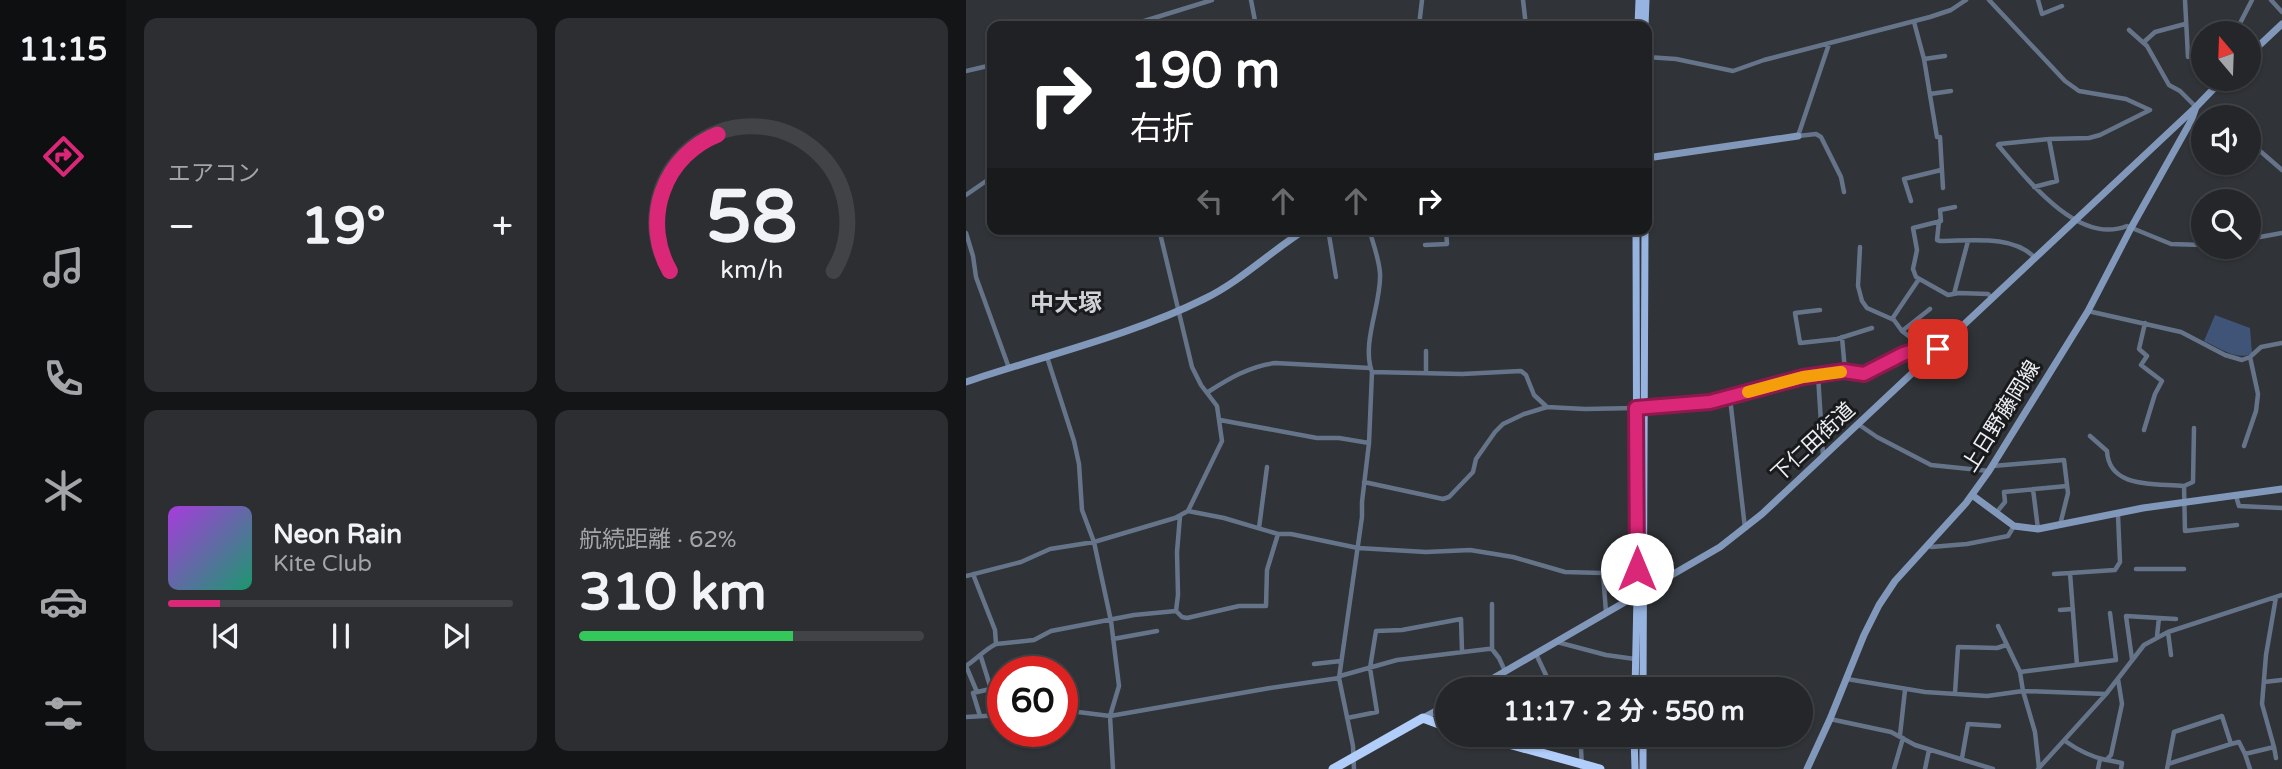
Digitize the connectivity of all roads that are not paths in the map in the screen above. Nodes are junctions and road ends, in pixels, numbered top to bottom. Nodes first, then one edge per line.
1 (1212, 0) edge
2 (1251, 0) edge
3 (1422, 0) edge
4 (1523, 0) edge
5 (1639, 0) edge
6 (1646, 0) edge
7 (1966, 0) edge
8 (1989, 0) edge
9 (2038, 0) edge
10 (2185, 0) edge
11 (2252, 0) edge
12 (2271, 0) edge
13 (2062, 6) dead end
14 (2282, 12) edge
15 (1144, 21) edge
16 (1255, 21) edge
17 (1420, 21) edge
18 (1525, 21) edge
19 (1638, 21) edge
20 (1645, 21) edge
21 (2241, 21) edge
22 (1914, 22) junction
23 (2185, 24) junction
24 (2282, 24) edge
25 (2129, 30) dead end
26 (2144, 42) junction
27 (1830, 43) junction
28 (2261, 44) edge
29 (1652, 57) edge
30 (1945, 57) dead end
31 (2188, 57) dead end
32 (1924, 59) junction
33 (987, 66) edge
34 (966, 71) edge
35 (1951, 91) dead end
36 (2211, 91) edge
37 (1930, 94) junction
38 (2194, 105) edge
39 (2198, 105) edge
40 (2191, 112) edge
41 (2191, 121) edge
42 (1797, 136) junction
43 (2049, 139) junction
44 (2261, 152) edge
45 (1652, 157) edge
46 (1941, 170) junction
47 (2282, 170) edge
48 (987, 180) edge
49 (2034, 187) junction
50 (1943, 188) dead end
51 (1844, 192) dead end
52 (966, 195) edge
53 (1911, 201) dead end
54 (1955, 207) dead end
55 (1939, 221) junction
56 (2074, 221) junction
57 (2131, 228) junction
58 (966, 233) edge
59 (2282, 233) edge
60 (1160, 235) edge
61 (1298, 235) edge
62 (1329, 235) edge
63 (1371, 235) edge
64 (1447, 235) edge
65 (1636, 235) edge
66 (1645, 235) edge
67 (2261, 237) edge
68 (1969, 241) junction
69 (1425, 245) dead end
70 (2191, 245) edge
71 (1860, 247) dead end
72 (2035, 258) junction
73 (1336, 277) dead end
74 (1919, 279) junction
75 (1954, 294) junction
76 (1992, 298) junction
77 (1178, 309) junction
78 (1930, 309) dead end
79 (1819, 310) dead end
80 (2088, 311) junction
81 (1892, 319) junction
82 (2145, 323) junction
83 (1872, 328) dead end
84 (1902, 331) junction
85 (1842, 337) junction
86 (2282, 343) edge
87 (1924, 348) junction
88 (1938, 349) junction
89 (1426, 351) dead end
90 (1046, 356) junction
91 (2250, 357) junction
92 (1009, 368) junction
93 (1371, 370) junction
94 (1844, 371) junction
95 (1426, 373) junction
96 (1818, 375) junction
97 (966, 382) edge
98 (1208, 392) junction
99 (1730, 398) junction
100 (1547, 407) junction
101 (1640, 407) junction
102 (1220, 420) junction
103 (1858, 424) junction
104 (2194, 428) dead end
105 (2144, 430) dead end
106 (2090, 436) dead end
107 (1369, 443) junction
108 (2244, 446) dead end
109 (1824, 456) junction
110 (1267, 467) dead end
111 (1990, 468) junction
112 (1364, 482) junction
113 (2067, 486) junction
114 (2184, 486) junction
115 (2033, 489) junction
116 (2282, 489) edge
117 (1972, 495) junction
118 (2236, 496) junction
119 (2185, 503) junction
120 (2282, 508) edge
121 (1188, 511) junction
122 (1996, 513) junction
123 (1180, 515) junction
124 (2118, 515) junction
125 (2060, 525) junction
126 (2237, 525) dead end
127 (2014, 526) junction
128 (1259, 528) junction
129 (1745, 528) junction
130 (2038, 529) junction
131 (1278, 534) junction
132 (1094, 542) junction
133 (1928, 545) junction
134 (1358, 548) junction
135 (2136, 569) dead end
136 (2184, 569) dead end
137 (2070, 573) junction
138 (2054, 574) dead end
139 (973, 575) junction
140 (966, 576) edge
141 (1645, 591) junction
142 (1637, 596) junction
143 (2279, 596) edge
144 (1492, 604) dead end
145 (2073, 609) junction
146 (1176, 611) junction
147 (2060, 611) dead end
148 (1606, 612) junction
149 (2110, 613) dead end
150 (2159, 618) junction
151 (2176, 619) dead end
152 (1111, 621) junction
153 (1998, 626) dead end
154 (1157, 631) dead end
155 (2168, 632) junction
156 (2157, 636) junction
157 (1113, 639) junction
158 (1556, 642) junction
159 (996, 644) junction
160 (2006, 645) junction
161 (1492, 649) junction
162 (1461, 651) junction
163 (1536, 654) junction
164 (2171, 655) dead end
165 (980, 656) junction
166 (1635, 659) junction
167 (2132, 660) junction
168 (1341, 661) junction
169 (1314, 664) dead end
170 (2077, 665) junction
171 (966, 666) edge
172 (1370, 668) junction
173 (1505, 671) junction
174 (2020, 672) junction
175 (987, 677) edge
176 (1339, 677) junction
177 (1495, 677) edge
178 (1547, 677) edge
179 (1635, 677) edge
180 (1643, 677) edge
181 (2118, 678) junction
182 (1847, 679) junction
183 (2282, 680) edge
184 (2263, 682) junction
185 (987, 690) edge
186 (1905, 690) junction
187 (2022, 691) junction
188 (976, 692) junction
189 (1955, 693) junction
190 (2106, 694) junction
191 (1078, 712) edge
192 (1435, 712) edge
193 (980, 716) junction
194 (987, 716) edge
195 (1110, 716) junction
196 (966, 717) edge
197 (1347, 718) junction
198 (1423, 718) junction
199 (1830, 719) junction
200 (1435, 722) edge
201 (1999, 726) dead end
202 (1902, 737) junction
203 (2282, 739) edge
204 (2065, 741) junction
205 (2231, 744) junction
206 (2273, 744) junction
207 (1516, 747) edge
208 (1580, 747) edge
209 (1634, 747) edge
210 (1643, 747) edge
211 (1928, 750) junction
212 (2245, 754) junction
213 (1962, 758) junction
214 (2276, 758) dead end
215 (2103, 760) junction
216 (1354, 764) edge
217 (1582, 767) edge
218 (2167, 767) edge
219 (2248, 768) edge
220 (1113, 769) edge
221 (1333, 769) edge
222 (1600, 769) edge
223 (1634, 769) edge
224 (1643, 769) edge
225 (1807, 769) edge
226 (1894, 769) edge
227 (1925, 769) edge
228 (1993, 769) edge
229 (2040, 769) edge
230 (2098, 769) edge
231 (2121, 769) edge

1 - 15 street
2 - 16 street
3 - 17 street
4 - 18 street
5 - 19 main road
6 - 20 main road
7 - 22 street
8 - 43 street
9 - 13 street
10 - 23 street
11 - 21 street
12 - 14 street
22 - 27 street
22 - 32 street
23 - 26 street
23 - 31 street
24 - 28 street
25 - 26 street
26 - 38 street
27 - 29 street
27 - 42 street
30 - 32 street
32 - 37 street
33 - 34 street
35 - 37 street
36 - 39 street, 上日野藤岡線
37 - 46 street
40 - 56 street, 下仁田街道
41 - 57 street, 上日野藤岡線
42 - 45 street
42 - 51 street
43 - 49 street
43 - 49 street
44 - 47 street
46 - 50 street
46 - 53 street
48 - 52 street
49 - 56 street
54 - 55 street
55 - 68 street
55 - 74 street
56 - 57 street
56 - 72 street, 下仁田街道
57 - 70 street
57 - 80 street, 上日野藤岡線
58 - 92 street
59 - 67 street
60 - 77 street
61 - 77 street
62 - 73 street
63 - 93 street
64 - 69 street
65 - 101 main road
66 - 101 main road
68 - 72 street
68 - 75 street
71 - 81 street
72 - 76 street, 下仁田街道
74 - 75 street
74 - 81 street
75 - 76 street
76 - 88 street, 下仁田街道
77 - 90 street
77 - 98 street
78 - 84 street
79 - 85 street
80 - 82 street
80 - 111 street, 上日野藤岡線
81 - 84 street
82 - 91 street
82 - 105 street
83 - 85 street
84 - 87 street
85 - 94 street
86 - 91 street
87 - 88 street
87 - 94 street
88 - 103 street, 下仁田街道
89 - 95 street
90 - 92 street
90 - 132 street
91 - 108 street
92 - 97 street
93 - 95 street
93 - 98 street
93 - 107 street
94 - 96 street
95 - 100 street
96 - 99 street
96 - 109 street
98 - 102 street
99 - 101 street
99 - 129 street
100 - 101 street
100 - 112 street
101 - 141 main road
101 - 142 main road
102 - 107 street
102 - 121 street
103 - 109 street, 下仁田街道
103 - 111 street
104 - 114 street
106 - 114 street
107 - 112 street
109 - 129 street, 下仁田街道
110 - 128 street
111 - 113 street
111 - 117 street, 上日野藤岡線
112 - 134 street
113 - 115 street
113 - 125 street
114 - 119 street
115 - 122 street
115 - 130 street
116 - 118 street
117 - 122 street
117 - 133 street, 上日野藤岡線
118 - 119 street
118 - 120 street
119 - 124 street
119 - 126 street
121 - 123 street
121 - 128 street
122 - 127 street
123 - 132 street
123 - 146 street
124 - 125 street
124 - 137 street
125 - 130 street
127 - 130 street
127 - 133 street
128 - 131 street
129 - 141 street, 下仁田街道
131 - 134 street
131 - 146 street
132 - 139 street
132 - 152 street
133 - 182 street, 上日野藤岡線
134 - 148 street
134 - 168 street
135 - 136 street
137 - 138 street
137 - 145 street
139 - 140 street
139 - 159 street
141 - 142 street, 下仁田街道
141 - 180 main road
142 - 148 street, 下仁田街道
142 - 166 main road
143 - 155 street
143 - 184 street
144 - 161 street
145 - 147 street
145 - 170 street
146 - 152 street
148 - 158 street, 下仁田街道
149 - 170 street
150 - 151 street
150 - 156 street
150 - 167 street
152 - 157 street
152 - 159 street
153 - 160 street
154 - 157 street
155 - 156 street
155 - 164 street
156 - 167 street
157 - 195 street
158 - 163 street, 下仁田街道
158 - 166 street
159 - 165 street
160 - 174 street
160 - 189 street
161 - 162 street
161 - 173 street
162 - 172 street
162 - 172 street
163 - 173 street, 下仁田街道
163 - 178 street
165 - 171 street
165 - 175 street
166 - 179 main road
167 - 181 street
168 - 169 street
168 - 176 street
170 - 174 street
171 - 188 street
172 - 176 street
172 - 197 street
173 - 177 street, 下仁田街道
174 - 187 street
176 - 195 street
176 - 197 street
181 - 190 street
181 - 215 street
182 - 186 street
182 - 199 street, 上日野藤岡線
183 - 184 street
184 - 206 street
185 - 188 street
186 - 189 street
186 - 202 street
187 - 189 street
187 - 190 street
187 - 229 street
188 - 193 street
190 - 204 street
191 - 195 street
192 - 198 street
193 - 194 street
193 - 196 street
195 - 220 street
197 - 216 street
198 - 200 highway
198 - 216 highway
199 - 202 street
199 - 225 street, 上日野藤岡線
201 - 213 street
202 - 211 street
202 - 226 street
203 - 206 street
204 - 215 street
204 - 229 street
205 - 212 street
205 - 218 street
205 - 218 street
206 - 212 street
206 - 214 street
207 - 217 highway
208 - 217 street
209 - 223 main road
210 - 224 main road
211 - 213 street
211 - 227 street
212 - 219 street
213 - 228 street
215 - 230 street
215 - 231 street
216 - 221 highway
217 - 222 highway

